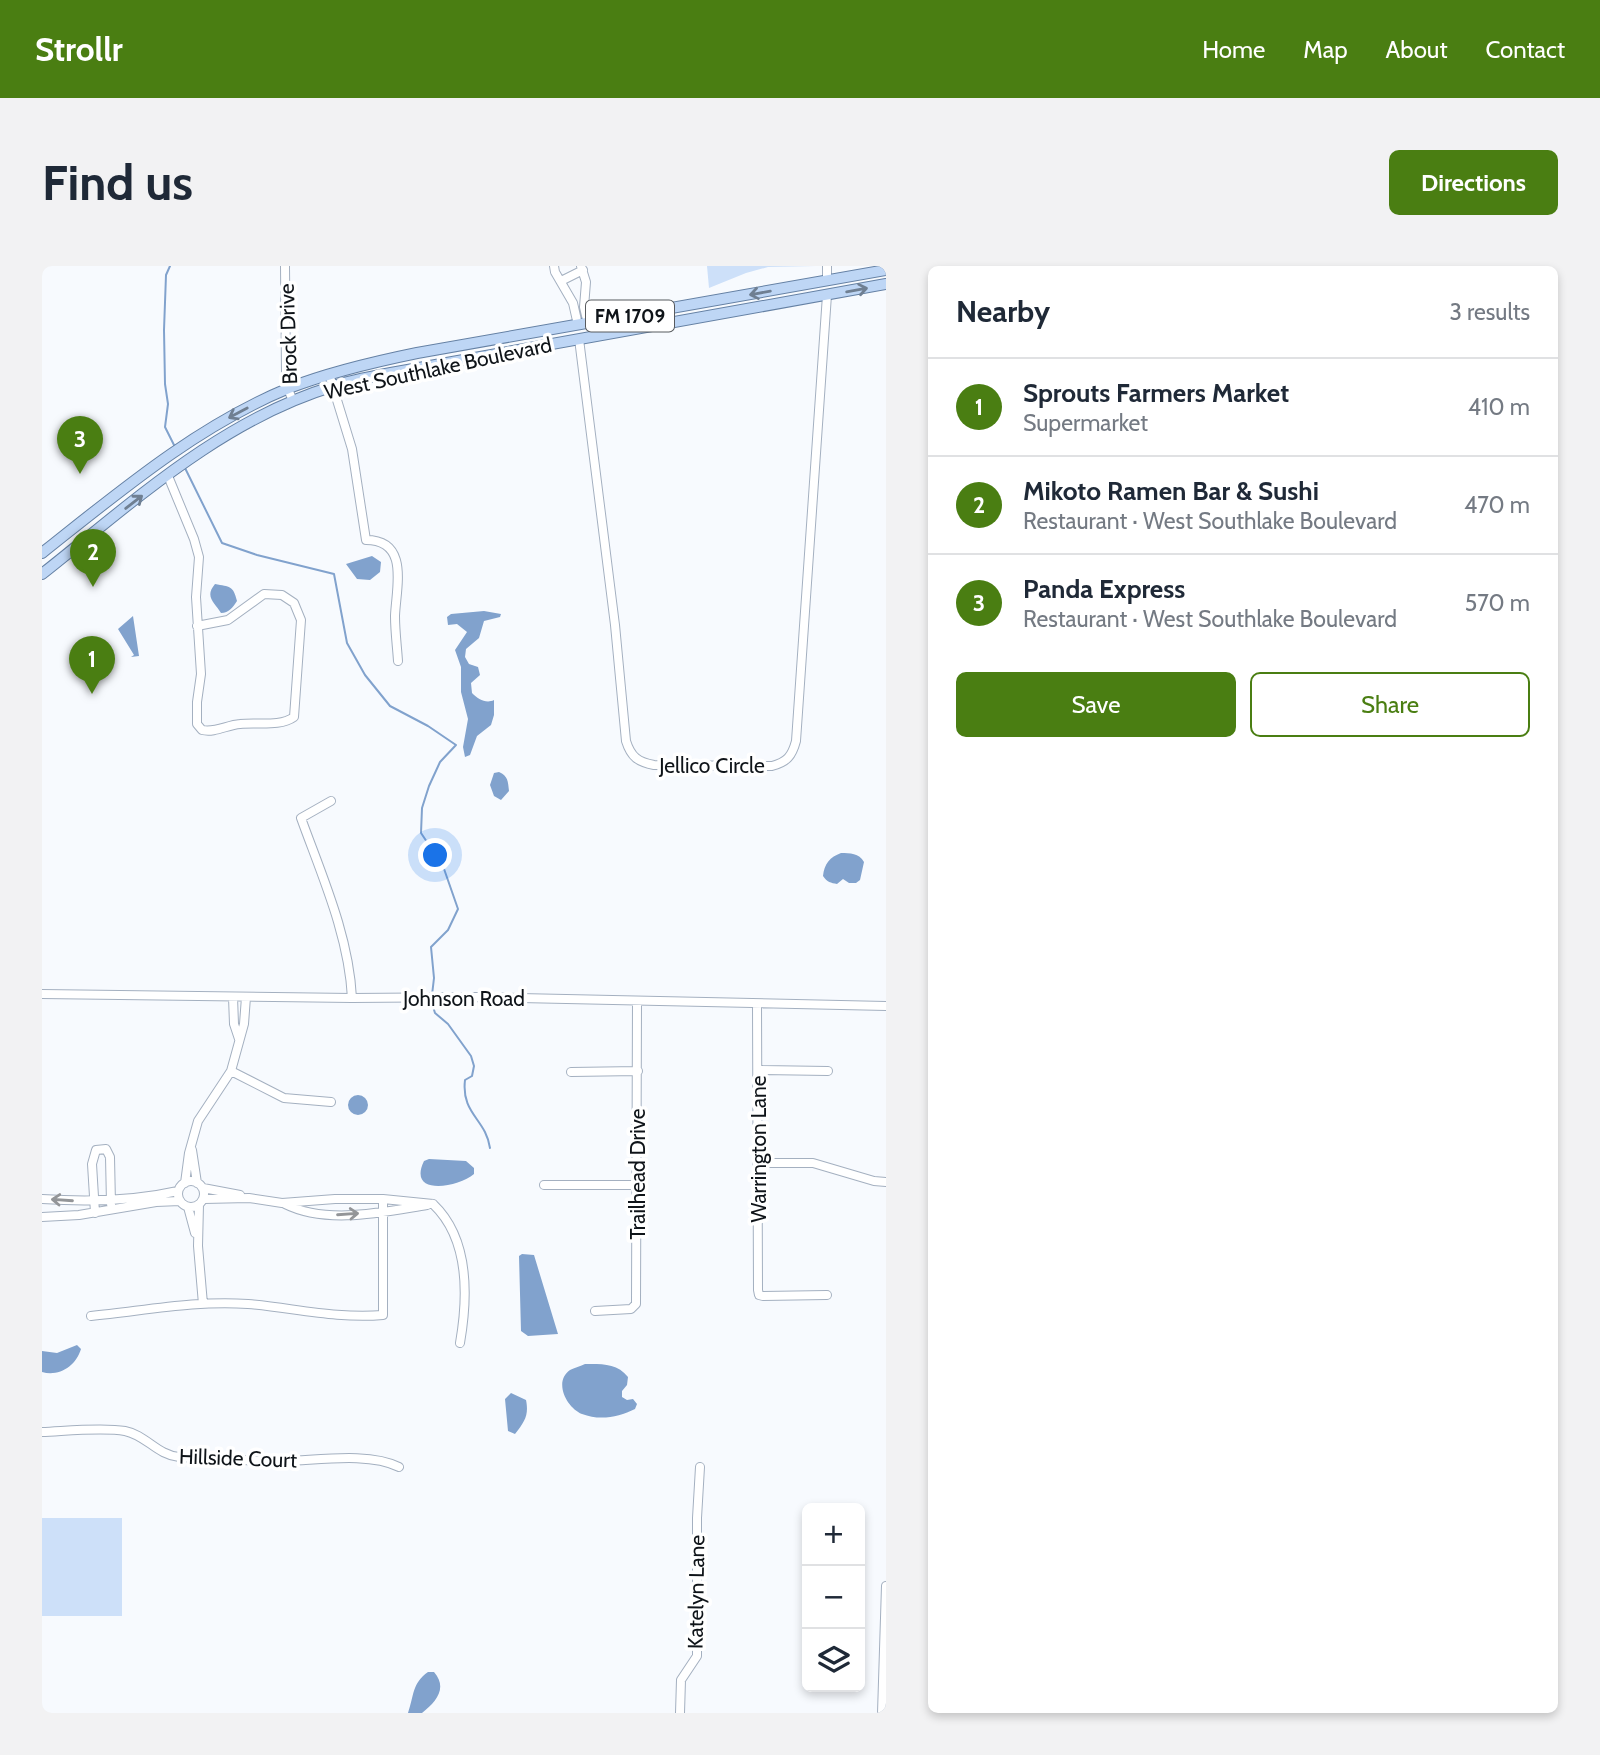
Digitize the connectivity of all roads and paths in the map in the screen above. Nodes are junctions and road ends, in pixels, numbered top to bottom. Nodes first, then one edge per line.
1 (285, 266) edge
2 (554, 266) edge
3 (827, 266) edge
4 (582, 268) edge
5 (886, 270) edge
6 (561, 281) junction
7 (827, 281) junction
8 (886, 284) edge
9 (827, 295) junction
10 (583, 324) junction
11 (576, 340) junction
12 (330, 374) junction
13 (334, 386) junction
14 (288, 389) junction
15 (293, 401) junction
16 (171, 474) junction
17 (42, 553) edge
18 (42, 574) edge
19 (197, 626) junction
20 (398, 661) dead end
21 (331, 801) dead end
22 (42, 994) edge
23 (233, 997) junction
24 (246, 997) junction
25 (352, 998) junction
26 (637, 1001) junction
27 (757, 1004) junction
28 (886, 1006) edge
29 (239, 1040) junction
30 (758, 1070) junction
31 (828, 1070) dead end
32 (231, 1071) junction
33 (638, 1071) junction
34 (571, 1072) dead end
35 (331, 1102) dead end
36 (190, 1147) junction
37 (759, 1163) junction
38 (886, 1182) edge
39 (185, 1183) junction
40 (200, 1185) junction
41 (544, 1185) dead end
42 (637, 1185) junction
43 (178, 1191) junction
44 (249, 1198) junction
45 (42, 1199) edge
46 (111, 1199) junction
47 (383, 1199) junction
48 (94, 1201) junction
49 (180, 1201) junction
50 (202, 1202) junction
51 (282, 1203) junction
52 (433, 1204) junction
53 (188, 1207) junction
54 (111, 1210) junction
55 (384, 1212) junction
56 (95, 1213) junction
57 (42, 1217) edge
58 (198, 1246) junction
59 (827, 1295) dead end
60 (203, 1304) junction
61 (595, 1311) dead end
62 (91, 1316) dead end
63 (460, 1343) dead end
64 (42, 1432) edge
65 (399, 1467) dead end
66 (700, 1467) dead end
67 (886, 1586) edge
68 (680, 1713) edge
69 (882, 1713) edge

1 - 14 street, Brock Drive
2 - 6 street
3 - 7 street
4 - 6 street
4 - 10 street
5 - 7 main road, West Southlake Boulevard / FM 1709
6 - 10 street
7 - 9 main road
7 -> 10 main road, West Southlake Boulevard / FM 1709
9 -> 8 main road, West Southlake Boulevard / FM 1709
9 - 11 main road, West Southlake Boulevard / FM 1709
9 - 11 street, Jellico Circle
10 - 11 main road
10 - 12 main road, West Southlake Boulevard / FM 1709
11 - 13 main road, West Southlake Boulevard / FM 1709
12 - 13 street
12 - 14 main road, West Southlake Boulevard / FM 1709
13 - 15 main road, West Southlake Boulevard / FM 1709
13 - 20 street
14 - 15 street, Brock Drive
14 -> 17 main road, West Southlake Boulevard / FM 1709
15 - 16 main road, West Southlake Boulevard / FM 1709
18 -> 16 main road, West Southlake Boulevard / FM 1709
16 - 19 street
19 - 19 street
21 - 25 street
22 - 23 street, Johnson Road
23 - 24 street, Johnson Road
23 - 29 street
24 - 25 street, Johnson Road
24 - 29 street
25 - 26 street, Johnson Road
26 - 27 street, Johnson Road
26 - 33 street, Trailhead Drive
27 - 28 street, Johnson Road
27 - 30 street, Warrington Lane
29 - 32 street
30 - 31 street
30 - 37 street, Warrington Lane
32 - 35 street
32 - 36 street
33 - 34 street
33 - 42 street, Trailhead Drive
36 - 39 street
36 - 40 street
37 - 38 street
37 - 59 street, Warrington Lane
39 - 40 street
39 - 43 street
40 - 44 street
40 - 50 street
41 - 42 street
42 - 61 street, Trailhead Drive
43 - 46 street
43 - 49 street
44 - 50 street
44 - 51 street
48 -> 45 street
46 - 48 street
46 - 48 street
46 - 54 street
47 - 51 street
47 - 52 street
47 - 55 street
48 - 56 street
49 - 53 street
49 - 54 street
50 - 53 street
50 - 58 street
51 -> 55 street
52 - 55 street
52 - 63 street
53 - 58 street
54 - 56 street
55 - 60 street
56 - 57 street
58 - 60 street
60 - 62 street
64 - 65 street, Hillside Court
66 - 68 street, Katelyn Lane
67 - 69 street

